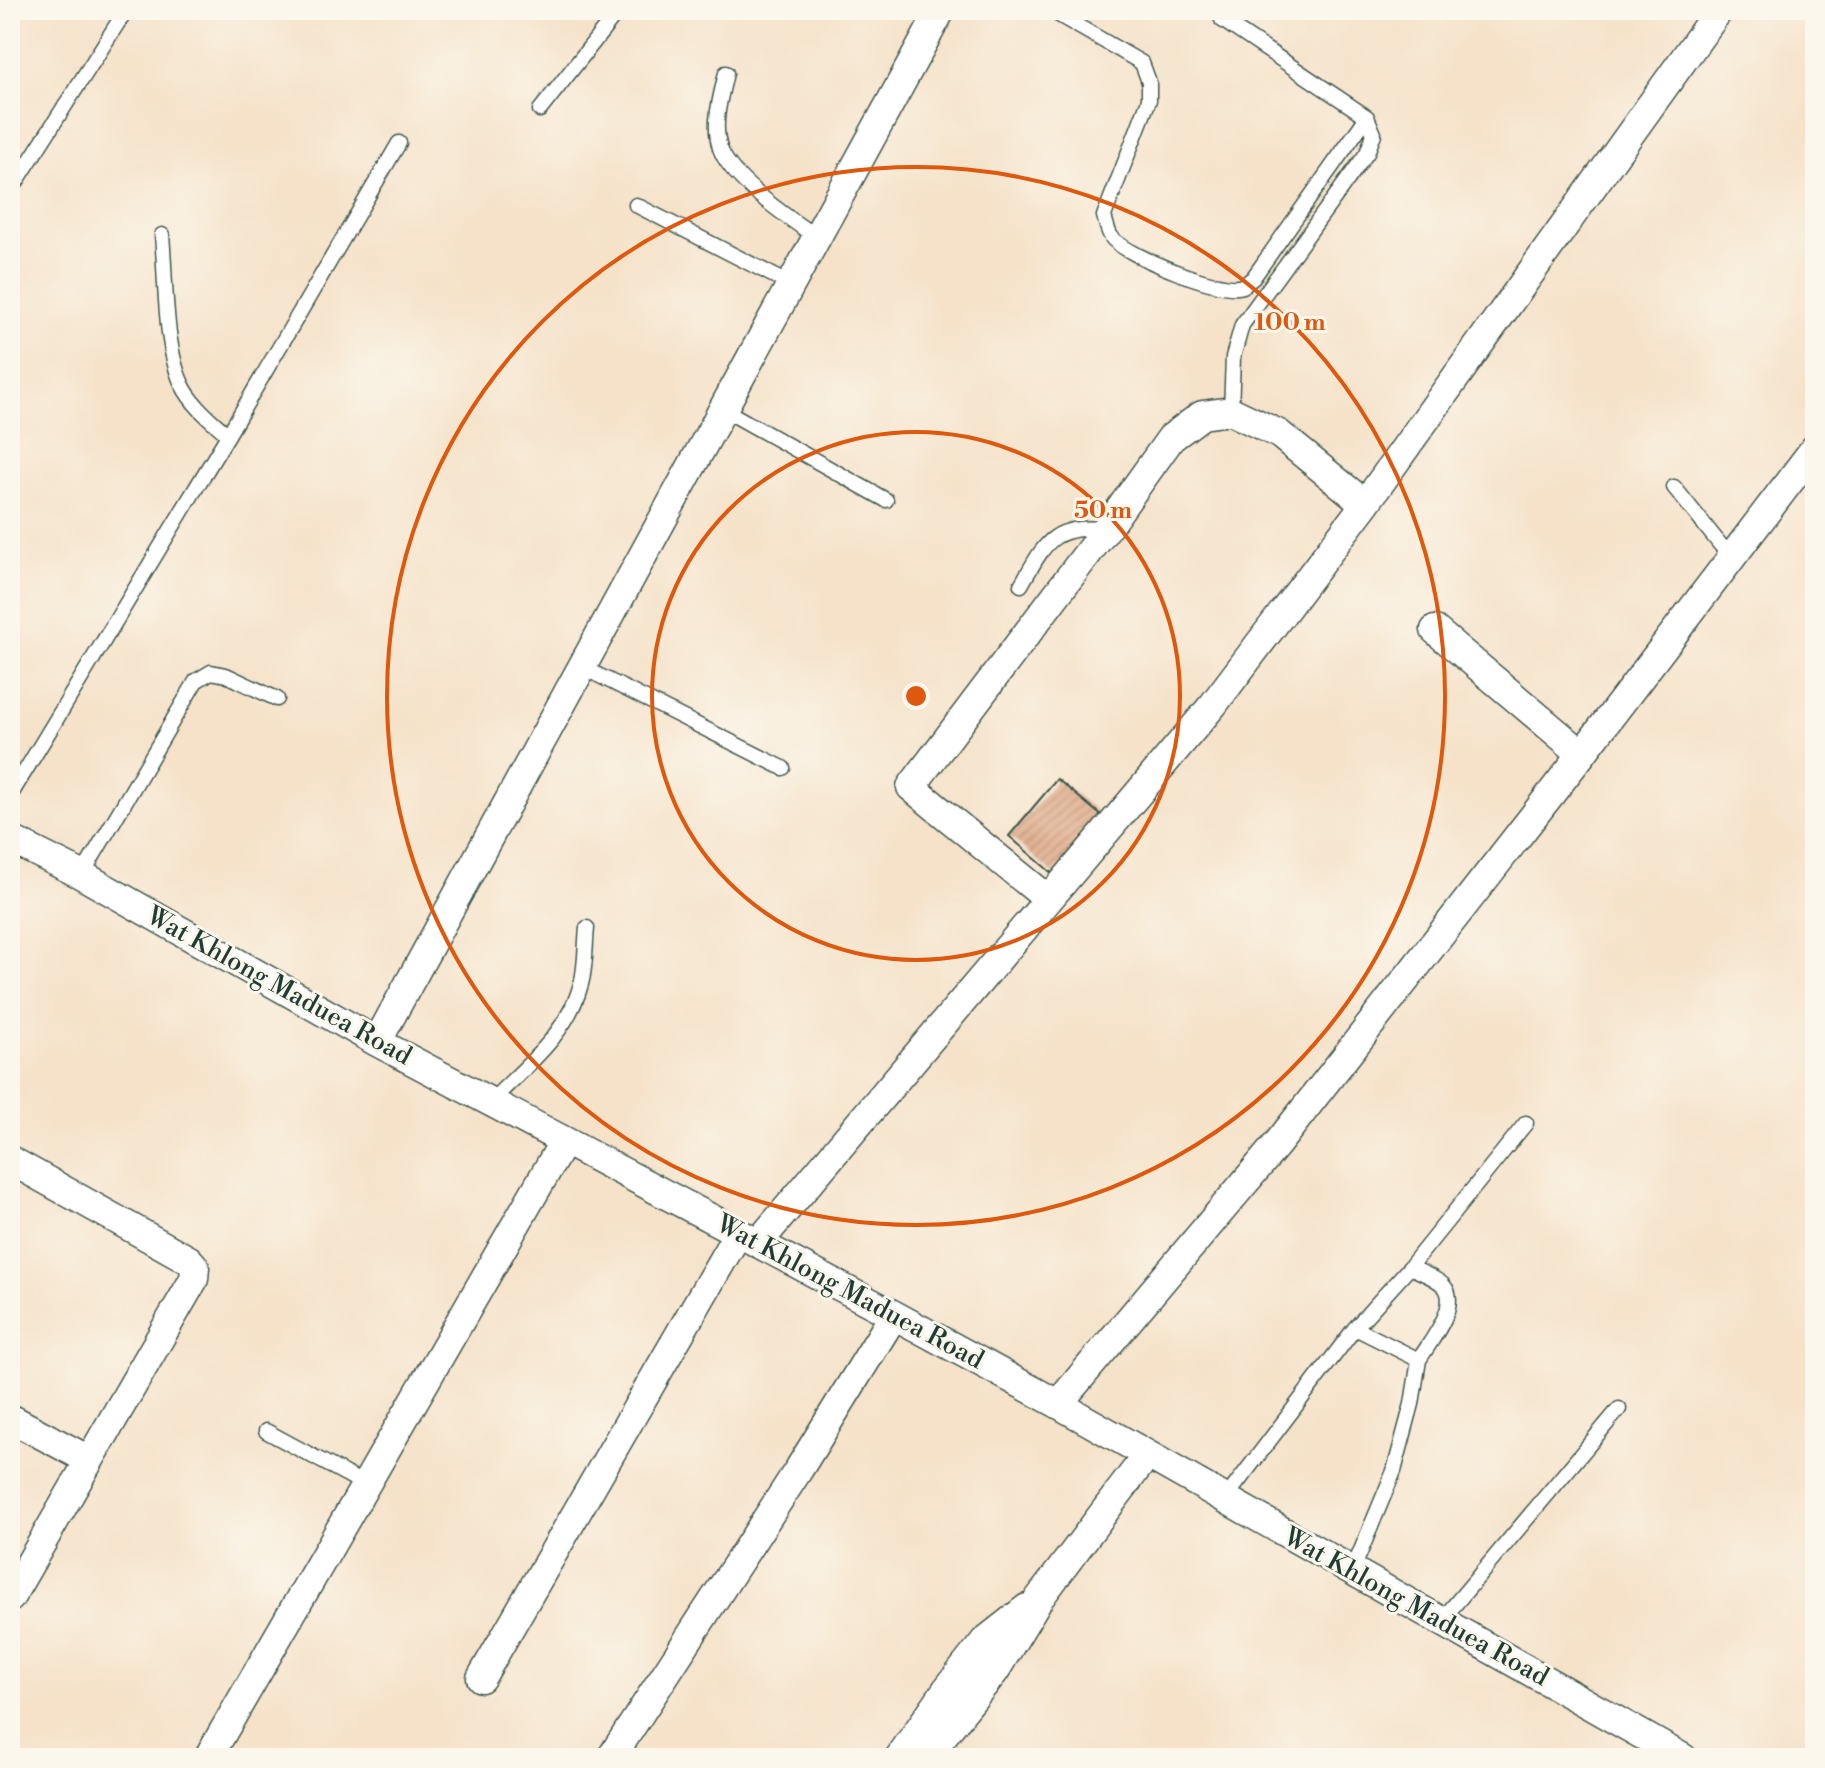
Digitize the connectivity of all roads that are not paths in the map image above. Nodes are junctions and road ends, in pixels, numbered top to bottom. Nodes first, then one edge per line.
1 (126, 10) edge
2 (619, 10) edge
3 (1050, 10) edge
4 (1719, 10) edge
5 (939, 11) edge
6 (1222, 20) dead end
7 (726, 73) dead end
8 (540, 110) dead end
9 (1367, 117) junction
10 (399, 143) dead end
11 (10, 192) edge
12 (636, 205) dead end
13 (162, 235) dead end
14 (816, 237) junction
15 (790, 284) junction
16 (723, 409) junction
17 (1231, 411) junction
18 (228, 435) junction
19 (1815, 448) edge
20 (1674, 487) dead end
21 (886, 500) dead end
22 (1365, 504) junction
23 (1106, 529) junction
24 (1731, 558) junction
25 (1021, 585) dead end
26 (1435, 630) dead end
27 (582, 667) junction
28 (277, 699) dead end
29 (1582, 754) junction
30 (783, 768) dead end
31 (10, 796) edge
32 (10, 839) edge
33 (82, 875) junction
34 (1048, 899) junction
35 (587, 928) dead end
36 (377, 1042) junction
37 (490, 1102) junction
38 (1526, 1123) dead end
39 (564, 1141) junction
40 (10, 1160) edge
41 (748, 1238) junction
42 (1410, 1267) junction
43 (894, 1315) junction
44 (1355, 1328) junction
45 (1419, 1360) junction
46 (1058, 1404) junction
47 (1619, 1409) dead end
48 (10, 1418) edge
49 (266, 1431) dead end
50 (1147, 1455) junction
51 (89, 1460) junction
52 (366, 1485) junction
53 (1225, 1499) junction
54 (1352, 1572) junction
55 (10, 1598) edge
56 (1038, 1600) junction
57 (1441, 1621) junction
58 (481, 1678) dead end
59 (208, 1758) edge
60 (611, 1758) edge
61 (899, 1758) edge
62 (925, 1758) edge
63 (1683, 1758) edge

1 - 11 lane
2 - 8 lane
3 - 9 lane
4 - 22 street
5 - 14 street
6 - 9 lane
7 - 14 lane
9 - 17 lane
10 - 18 lane
12 - 15 lane
13 - 18 lane
14 - 15 street
15 - 16 street
16 - 21 lane
16 - 27 street
17 - 22 street
17 - 23 street
18 - 31 lane
19 - 24 street
20 - 24 lane
22 - 34 street
23 - 25 lane
23 - 34 street
24 - 29 street
26 - 29 street
27 - 30 lane
27 - 36 street
28 - 33 lane
29 - 46 street
32 - 33 street, Wat Khlong Maduea Road
33 - 36 street, Wat Khlong Maduea Road
34 - 41 street
35 - 37 lane
36 - 37 street, Wat Khlong Maduea Road
37 - 39 street, Wat Khlong Maduea Road
38 - 42 lane
39 - 41 street, Wat Khlong Maduea Road
39 - 52 street
40 - 51 street
41 - 43 street, Wat Khlong Maduea Road
41 - 58 street
42 - 44 lane
42 - 45 lane
43 - 46 street, Wat Khlong Maduea Road
43 - 60 street
44 - 45 lane
44 - 53 lane
45 - 54 lane
46 - 50 street, Wat Khlong Maduea Road
47 - 57 lane
48 - 51 street
49 - 52 lane
50 - 53 street, Wat Khlong Maduea Road
50 - 56 street
51 - 55 street
52 - 59 street
53 - 54 street, Wat Khlong Maduea Road
54 - 57 street, Wat Khlong Maduea Road
56 - 61 street
56 - 62 street
57 - 63 street, Wat Khlong Maduea Road

